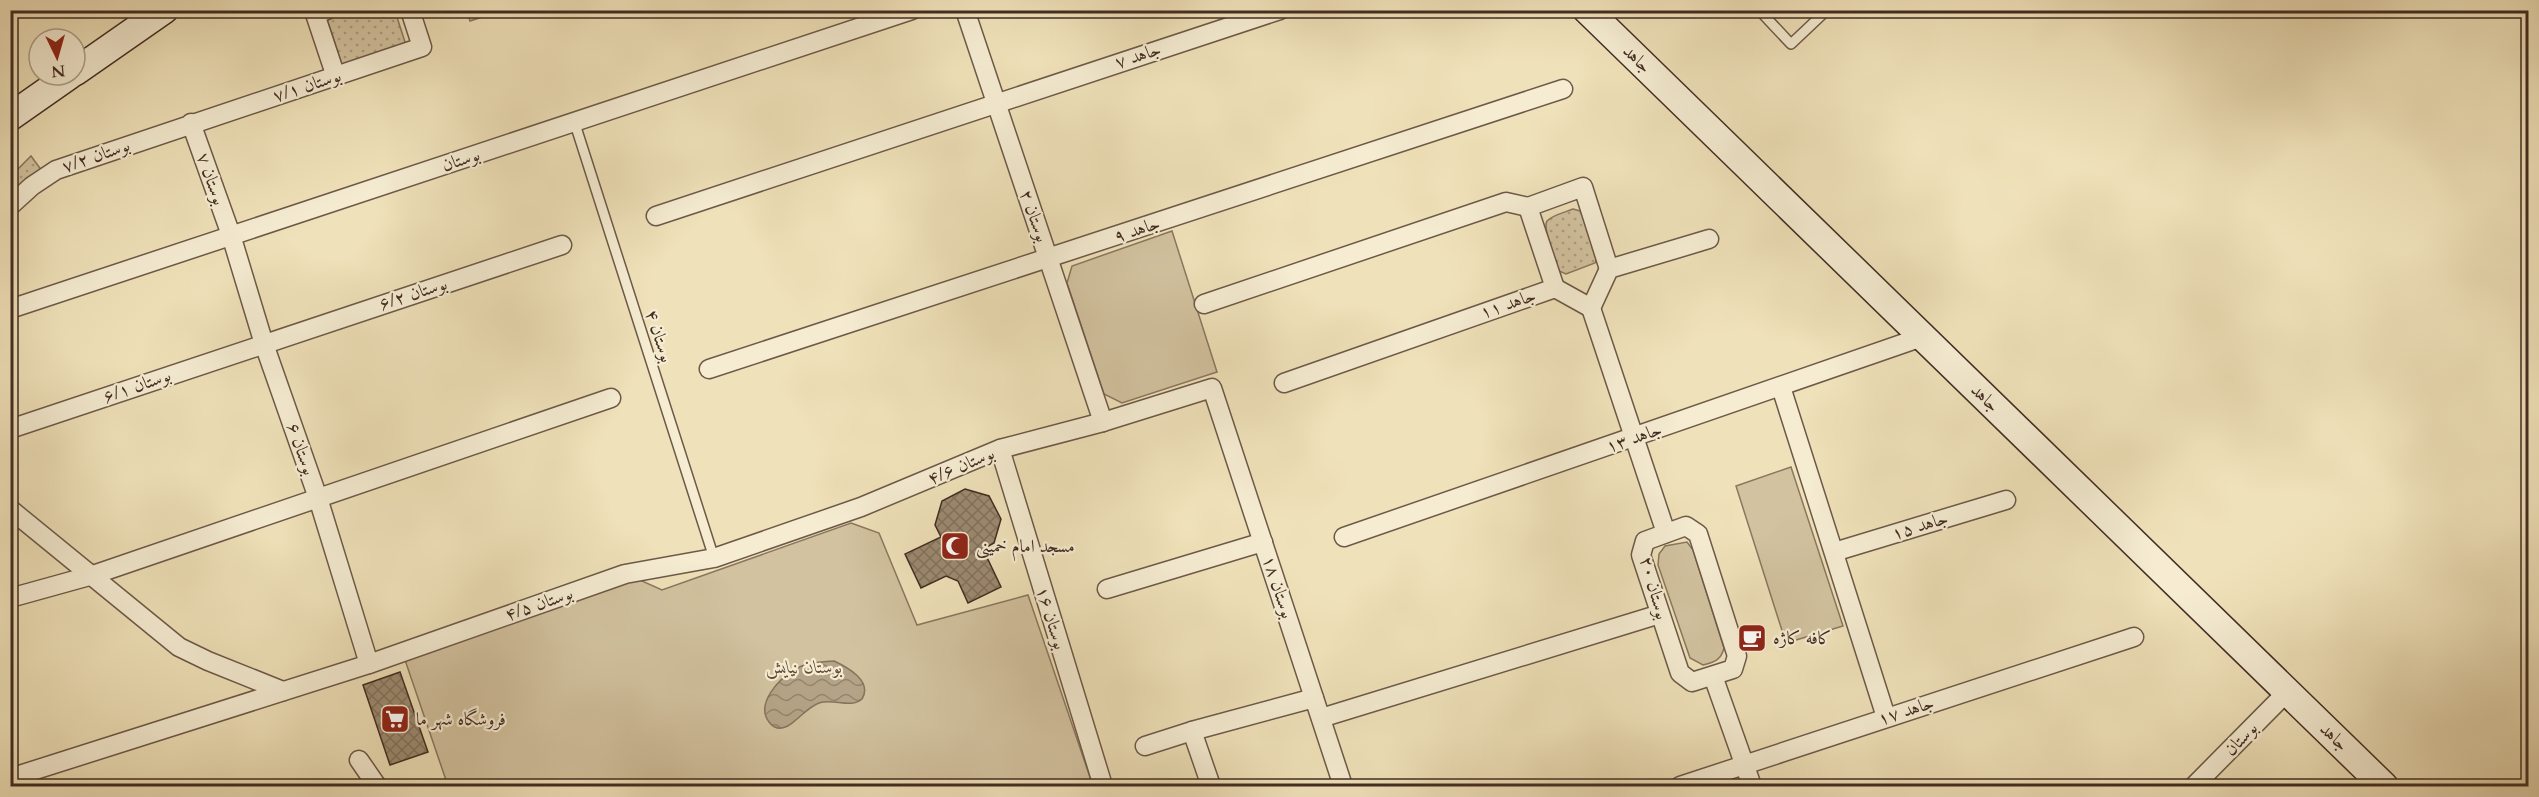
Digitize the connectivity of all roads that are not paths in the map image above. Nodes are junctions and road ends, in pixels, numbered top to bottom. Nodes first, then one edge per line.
1 (164, 10) edge
2 (327, 10) edge
3 (410, 10) edge
4 (912, 10) edge
5 (965, 10) edge
6 (1280, 10) edge
7 (1587, 10) edge
8 (1759, 10) edge
9 (1827, 10) edge
10 (87, 63) edge
11 (336, 76) junction
12 (53, 87) edge
13 (57, 87) edge
14 (1563, 89) dead end
15 (996, 103) junction
16 (10, 117) edge
17 (191, 123) junction
18 (575, 124) junction
19 (10, 135) edge
20 (10, 206) edge
21 (1528, 207) junction
22 (656, 216) dead end
23 (231, 235) junction
24 (1709, 239) dead end
25 (562, 245) dead end
26 (1048, 258) junction
27 (1609, 269) junction
28 (1555, 288) junction
29 (1204, 304) dead end
30 (1591, 308) junction
31 (10, 309) edge
32 (1922, 337) junction
33 (264, 344) junction
34 (709, 369) dead end
35 (1284, 383) dead end
36 (1781, 387) junction
37 (1212, 388) joint
38 (611, 399) dead end
39 (1103, 422) junction
40 (10, 429) edge
41 (1634, 437) junction
42 (1000, 449) junction
43 (318, 498) junction
44 (2006, 500) dead end
45 (10, 509) edge
46 (1666, 533) junction
47 (1344, 537) dead end
48 (1263, 543) junction
49 (1834, 552) junction
50 (714, 558) junction
51 (93, 575) junction
52 (1107, 589) dead end
53 (10, 598) edge
54 (1660, 614) junction
55 (2134, 637) dead end
56 (369, 664) junction
57 (1713, 676) junction
58 (283, 691) junction
59 (2287, 692) junction
60 (1314, 698) junction
61 (1886, 717) junction
62 (1321, 718) junction
63 (1192, 731) junction
64 (1145, 746) dead end
65 (359, 760) dead end
66 (1744, 765) junction
67 (10, 778) edge
68 (377, 786) edge
69 (1103, 786) edge
70 (1211, 786) edge
71 (1343, 786) edge
72 (1680, 786) edge
73 (1752, 786) edge
74 (2194, 786) edge
75 (2384, 786) edge

1 - 10 main road
2 - 11 street
3 - 11 street, بوستان ۷/۱
4 - 18 street, بوستان
5 - 15 street, بوستان ۲
6 - 15 street, جاهد ۷
7 - 32 main road, جاهد
8 - 9 lane
11 - 17 street, بوستان ۷/۱
12 - 16 main road
13 - 19 main road
14 - 26 street, جاهد ۹
15 - 22 street, جاهد ۷
15 - 26 street, بوستان ۲
17 - 20 street, بوستان ۷/۲
17 - 23 street, بوستان ۷
18 - 23 street, بوستان
18 - 50 lane, بوستان ۴
21 - 27 street
21 - 28 street
21 - 29 street
23 - 31 street, بوستان
23 - 33 street, بوستان ۶
24 - 27 street
25 - 33 street, بوستان ۶/۲
26 - 34 street, جاهد ۹
26 - 39 street, بوستان ۲
27 - 30 street
28 - 30 street, جاهد ۱۱
28 - 35 street, جاهد ۱۱
30 - 41 street
32 - 36 street, جاهد ۱۳
32 - 59 main road, جاهد
33 - 40 street, بوستان ۶/۱
33 - 43 street, بوستان ۶
36 - 41 street, جاهد ۱۳
36 - 49 street
37 - 39 street, بوستان ۴/۶
37 - 48 street, بوستان ۱۸
38 - 43 street
39 - 42 street, بوستان ۴/۶
41 - 46 street
41 - 47 street, جاهد ۱۳
42 - 50 street, بوستان ۴/۶
42 - 69 street, بوستان ۱۶
43 - 51 street
43 - 56 street, بوستان ۶
44 - 49 street, جاهد ۱۵
45 - 51 street
46 - 54 street, بوستان ۲۰
46 - 57 street, بوستان ۲۰
48 - 52 street
48 - 60 street, بوستان ۱۸
49 - 61 street
50 - 56 street, بوستان ۴/۵
51 - 53 street
51 - 58 street
54 - 57 street, بوستان ۲۰
54 - 62 street
55 - 61 street, جاهد ۱۷
56 - 58 street, بوستان ۴/۵
57 - 66 street
58 - 67 street, بوستان ۴/۵
59 - 74 street, بوستان
59 - 75 main road, جاهد
60 - 62 street, بوستان ۱۸
60 - 63 street
61 - 66 street, جاهد ۱۷
62 - 71 street, بوستان ۱۸
63 - 64 street
63 - 70 street
65 - 68 street
66 - 72 street, جاهد ۱۷
66 - 73 street

